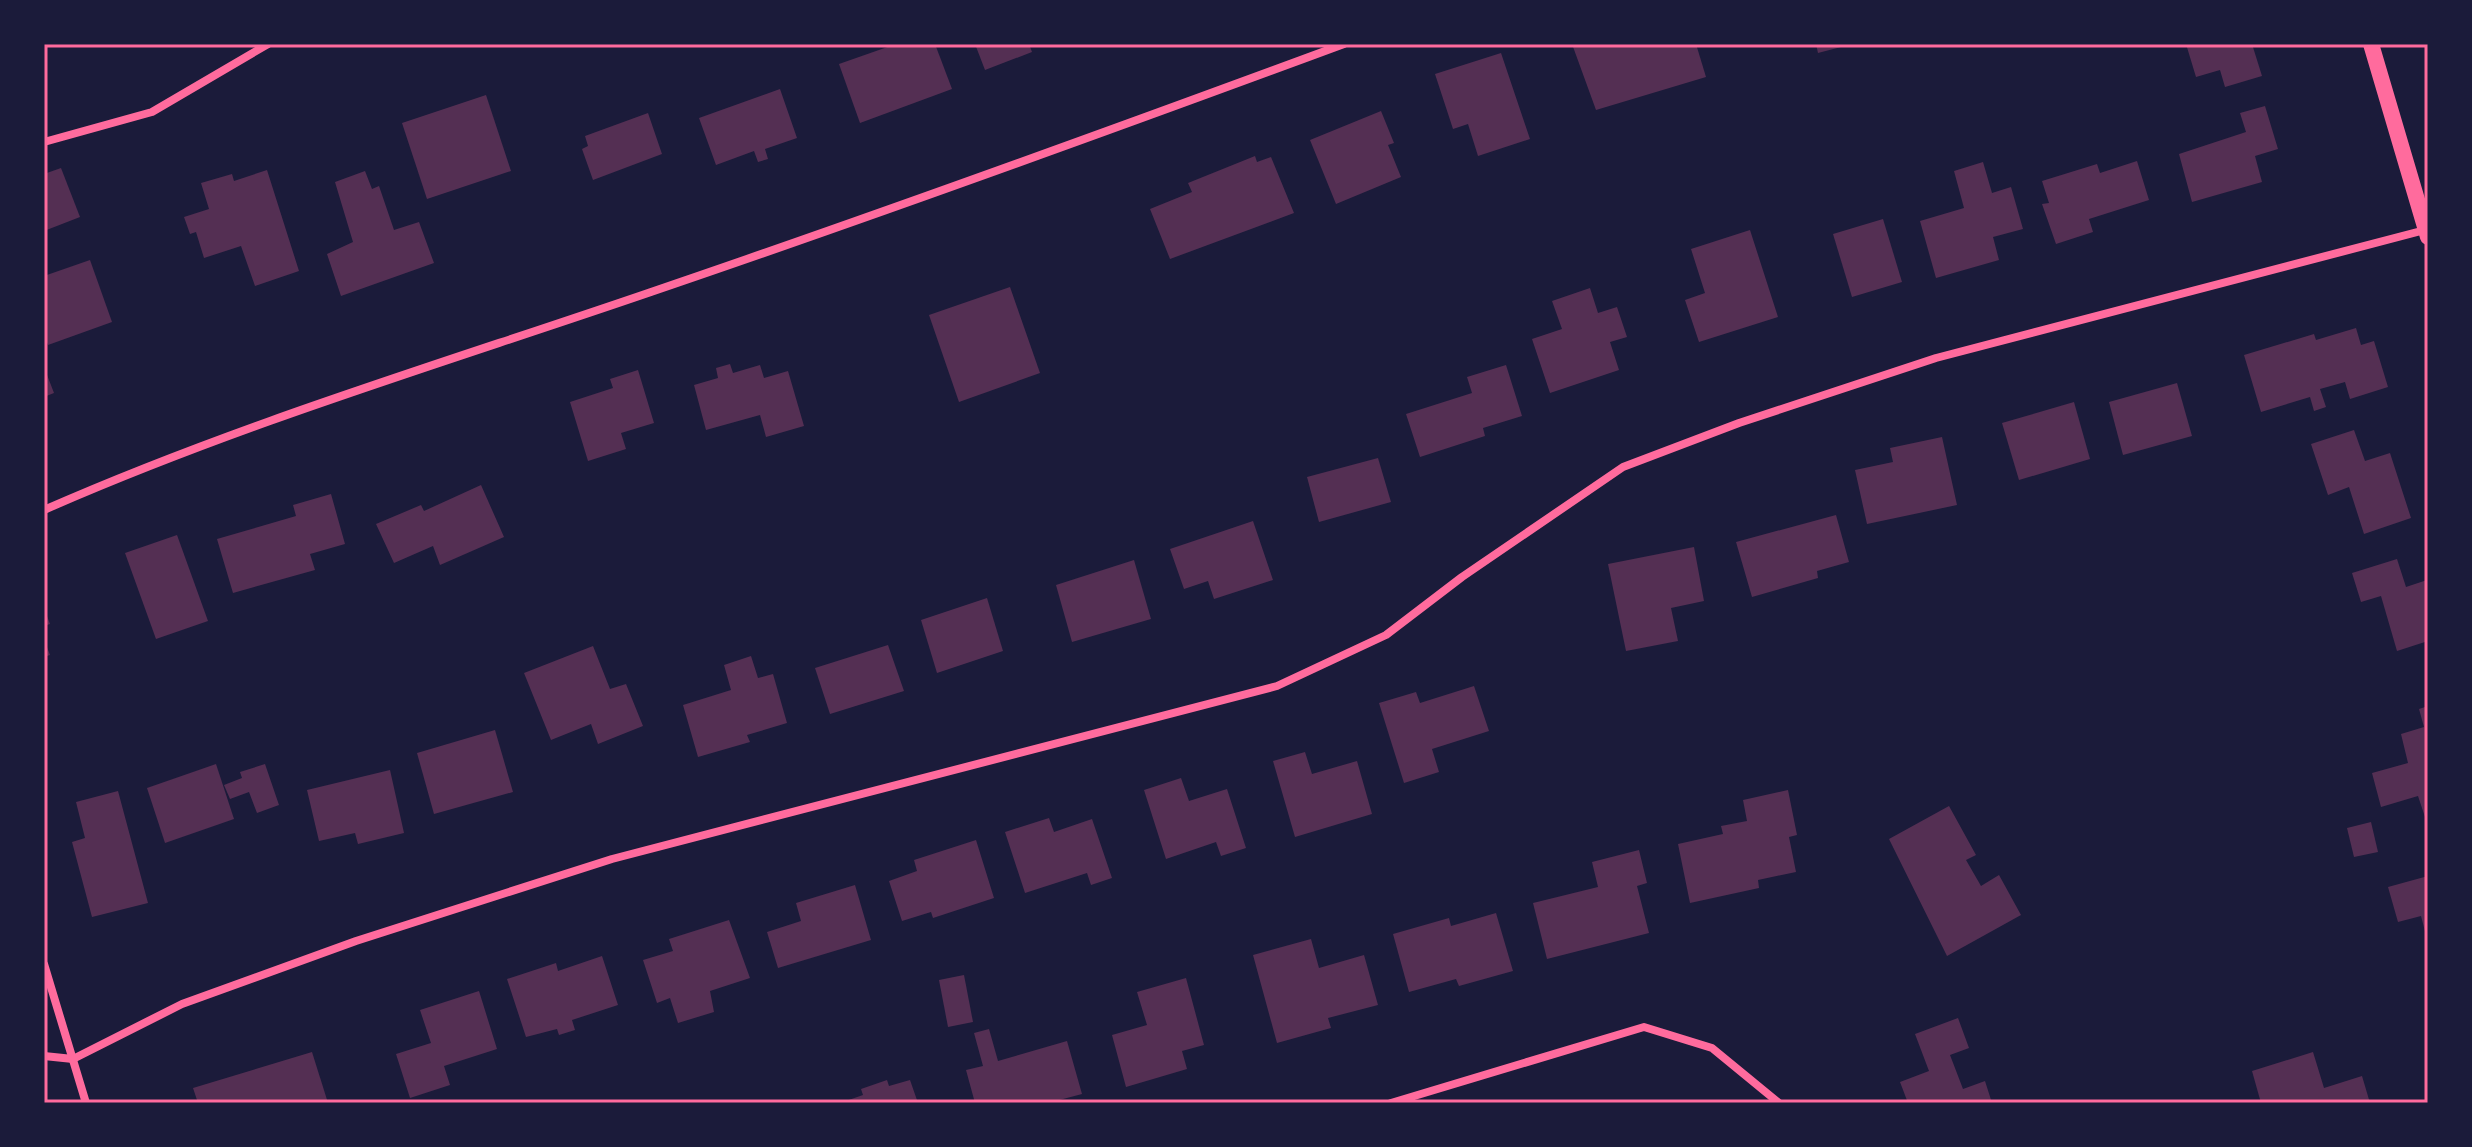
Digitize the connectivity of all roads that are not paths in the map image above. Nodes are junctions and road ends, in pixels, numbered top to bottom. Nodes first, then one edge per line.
1 (268, 44) edge
2 (1344, 44) edge
3 (2371, 44) edge
4 (44, 142) edge
5 (2427, 233) edge
6 (44, 510) edge
7 (44, 964) edge
8 (44, 1056) edge
9 (73, 1059) junction
10 (86, 1103) edge
11 (1391, 1103) edge
12 (1779, 1103) edge

1 - 4 street
2 - 6 street
3 - 5 main road
5 - 9 street
7 - 9 street
8 - 9 street
9 - 10 street
11 - 12 street

